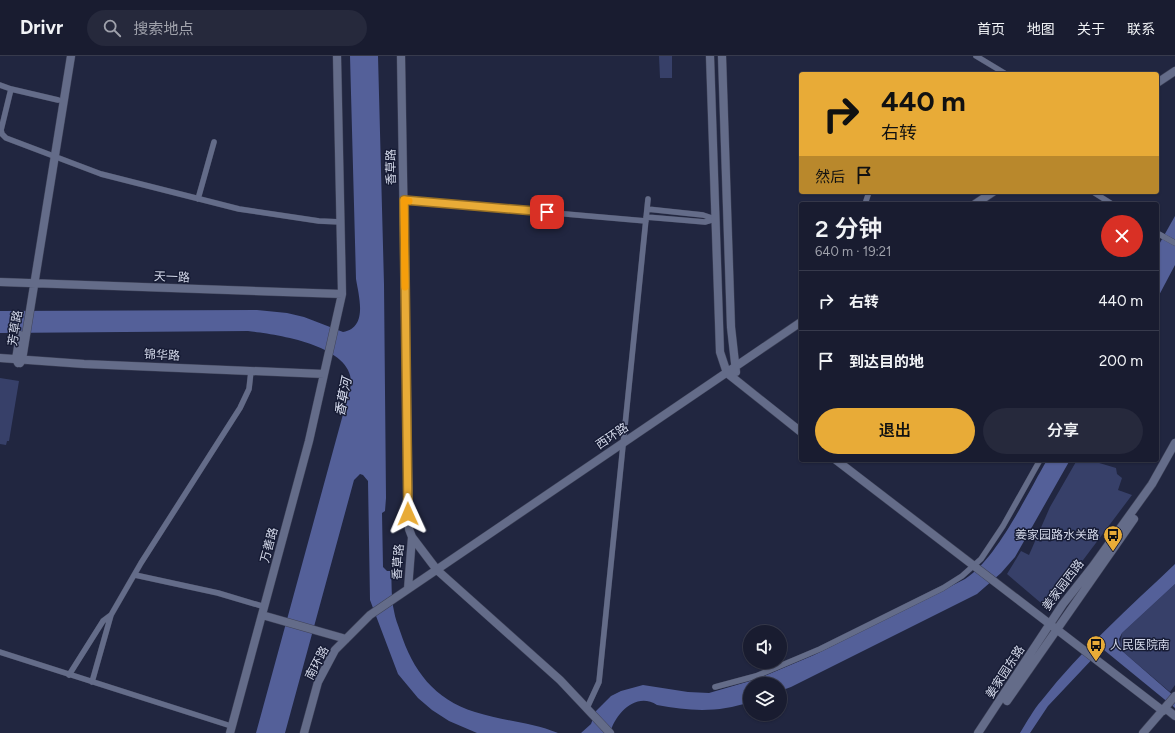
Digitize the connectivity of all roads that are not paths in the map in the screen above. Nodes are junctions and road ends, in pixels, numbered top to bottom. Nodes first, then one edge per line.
1 (65, 56) edge
2 (71, 56) edge
3 (337, 56) edge
4 (401, 56) edge
5 (710, 56) edge
6 (722, 56) edge
7 (976, 56) edge
8 (1175, 71) edge
9 (1003, 72) edge
10 (1159, 81) edge
11 (0, 85) edge
12 (11, 89) junction
13 (58, 100) junction
14 (214, 142) dead end
15 (52, 156) junction
16 (990, 194) edge
17 (1096, 194) edge
18 (198, 199) junction
19 (648, 199) dead end
20 (404, 200) junction
21 (978, 202) edge
22 (1109, 202) edge
23 (647, 210) junction
24 (646, 219) junction
25 (716, 220) junction
26 (727, 220) junction
27 (341, 222) junction
28 (1159, 235) edge
29 (1175, 242) edge
30 (0, 282) edge
31 (31, 283) junction
32 (342, 294) junction
33 (799, 323) edge
34 (0, 358) edge
35 (19, 361) junction
36 (0, 363) edge
37 (735, 367) junction
38 (727, 373) junction
39 (251, 374) junction
40 (323, 377) junction
41 (738, 382) junction
42 (799, 430) edge
43 (1175, 443) edge
44 (622, 444) junction
45 (1175, 451) edge
46 (839, 462) edge
47 (1039, 462) edge
48 (412, 537) junction
49 (976, 567) junction
50 (437, 570) junction
51 (134, 575) junction
52 (408, 589) junction
53 (264, 607) junction
54 (111, 615) junction
55 (262, 615) junction
56 (1053, 625) junction
57 (346, 639) junction
58 (0, 652) edge
59 (69, 675) junction
60 (92, 682) junction
61 (715, 688) dead end
62 (1175, 696) edge
63 (588, 708) junction
64 (1165, 709) junction
65 (1175, 716) edge
66 (230, 730) edge
67 (304, 733) edge
68 (610, 733) edge
69 (978, 733) edge
70 (984, 733) edge
71 (1143, 733) edge

1 - 13 street, 芳草路
2 - 15 street, 芳草路
3 - 27 street, 万善路
4 - 20 street, 香草路
5 - 25 street
6 - 26 street
7 - 9 street
8 - 10 street
11 - 12 street
12 - 13 street
12 - 15 street
13 - 15 street, 芳草路
14 - 18 street
15 - 18 street
15 - 31 street, 芳草路
16 - 21 street
17 - 22 street
18 - 27 street
19 - 23 street
20 - 24 street
20 - 48 street, 香草路
23 - 24 street
23 - 25 street
24 - 25 street
24 - 44 street
25 - 26 street
25 - 38 street
26 - 37 street
27 - 32 street, 万善路
28 - 29 street
30 - 31 street, 天一路
31 - 32 street, 天一路
31 - 35 street, 芳草路
32 - 40 street, 万善路
33 - 37 street, 西环路
34 - 35 street, 锦华路
35 - 36 street, 锦华路
35 - 39 street, 锦华路
37 - 38 street, 西环路
37 - 41 street
38 - 41 street
38 - 44 street, 西环路
39 - 40 street, 锦华路
39 - 51 street
40 - 53 street, 万善路
41 - 42 street
43 - 56 street, 姜家园西路
44 - 50 street, 西环路
44 - 63 street
45 - 56 street, 姜家园西路
46 - 49 street
47 - 49 street
48 - 50 street
48 - 52 street, 香草路
49 - 56 street
49 - 61 street
50 - 52 street
50 - 63 street
51 - 53 street
51 - 54 street
52 - 57 street, 南环路
53 - 55 street, 万善路
54 - 59 street
54 - 60 street
55 - 57 street
55 - 66 street, 万善路
56 - 64 street
56 - 69 street, 姜家园东路
56 - 70 street, 姜家园东路
57 - 67 street, 南环路
58 - 59 street
59 - 60 street
60 - 66 street
62 - 64 street
63 - 68 street
64 - 65 street
64 - 71 street

